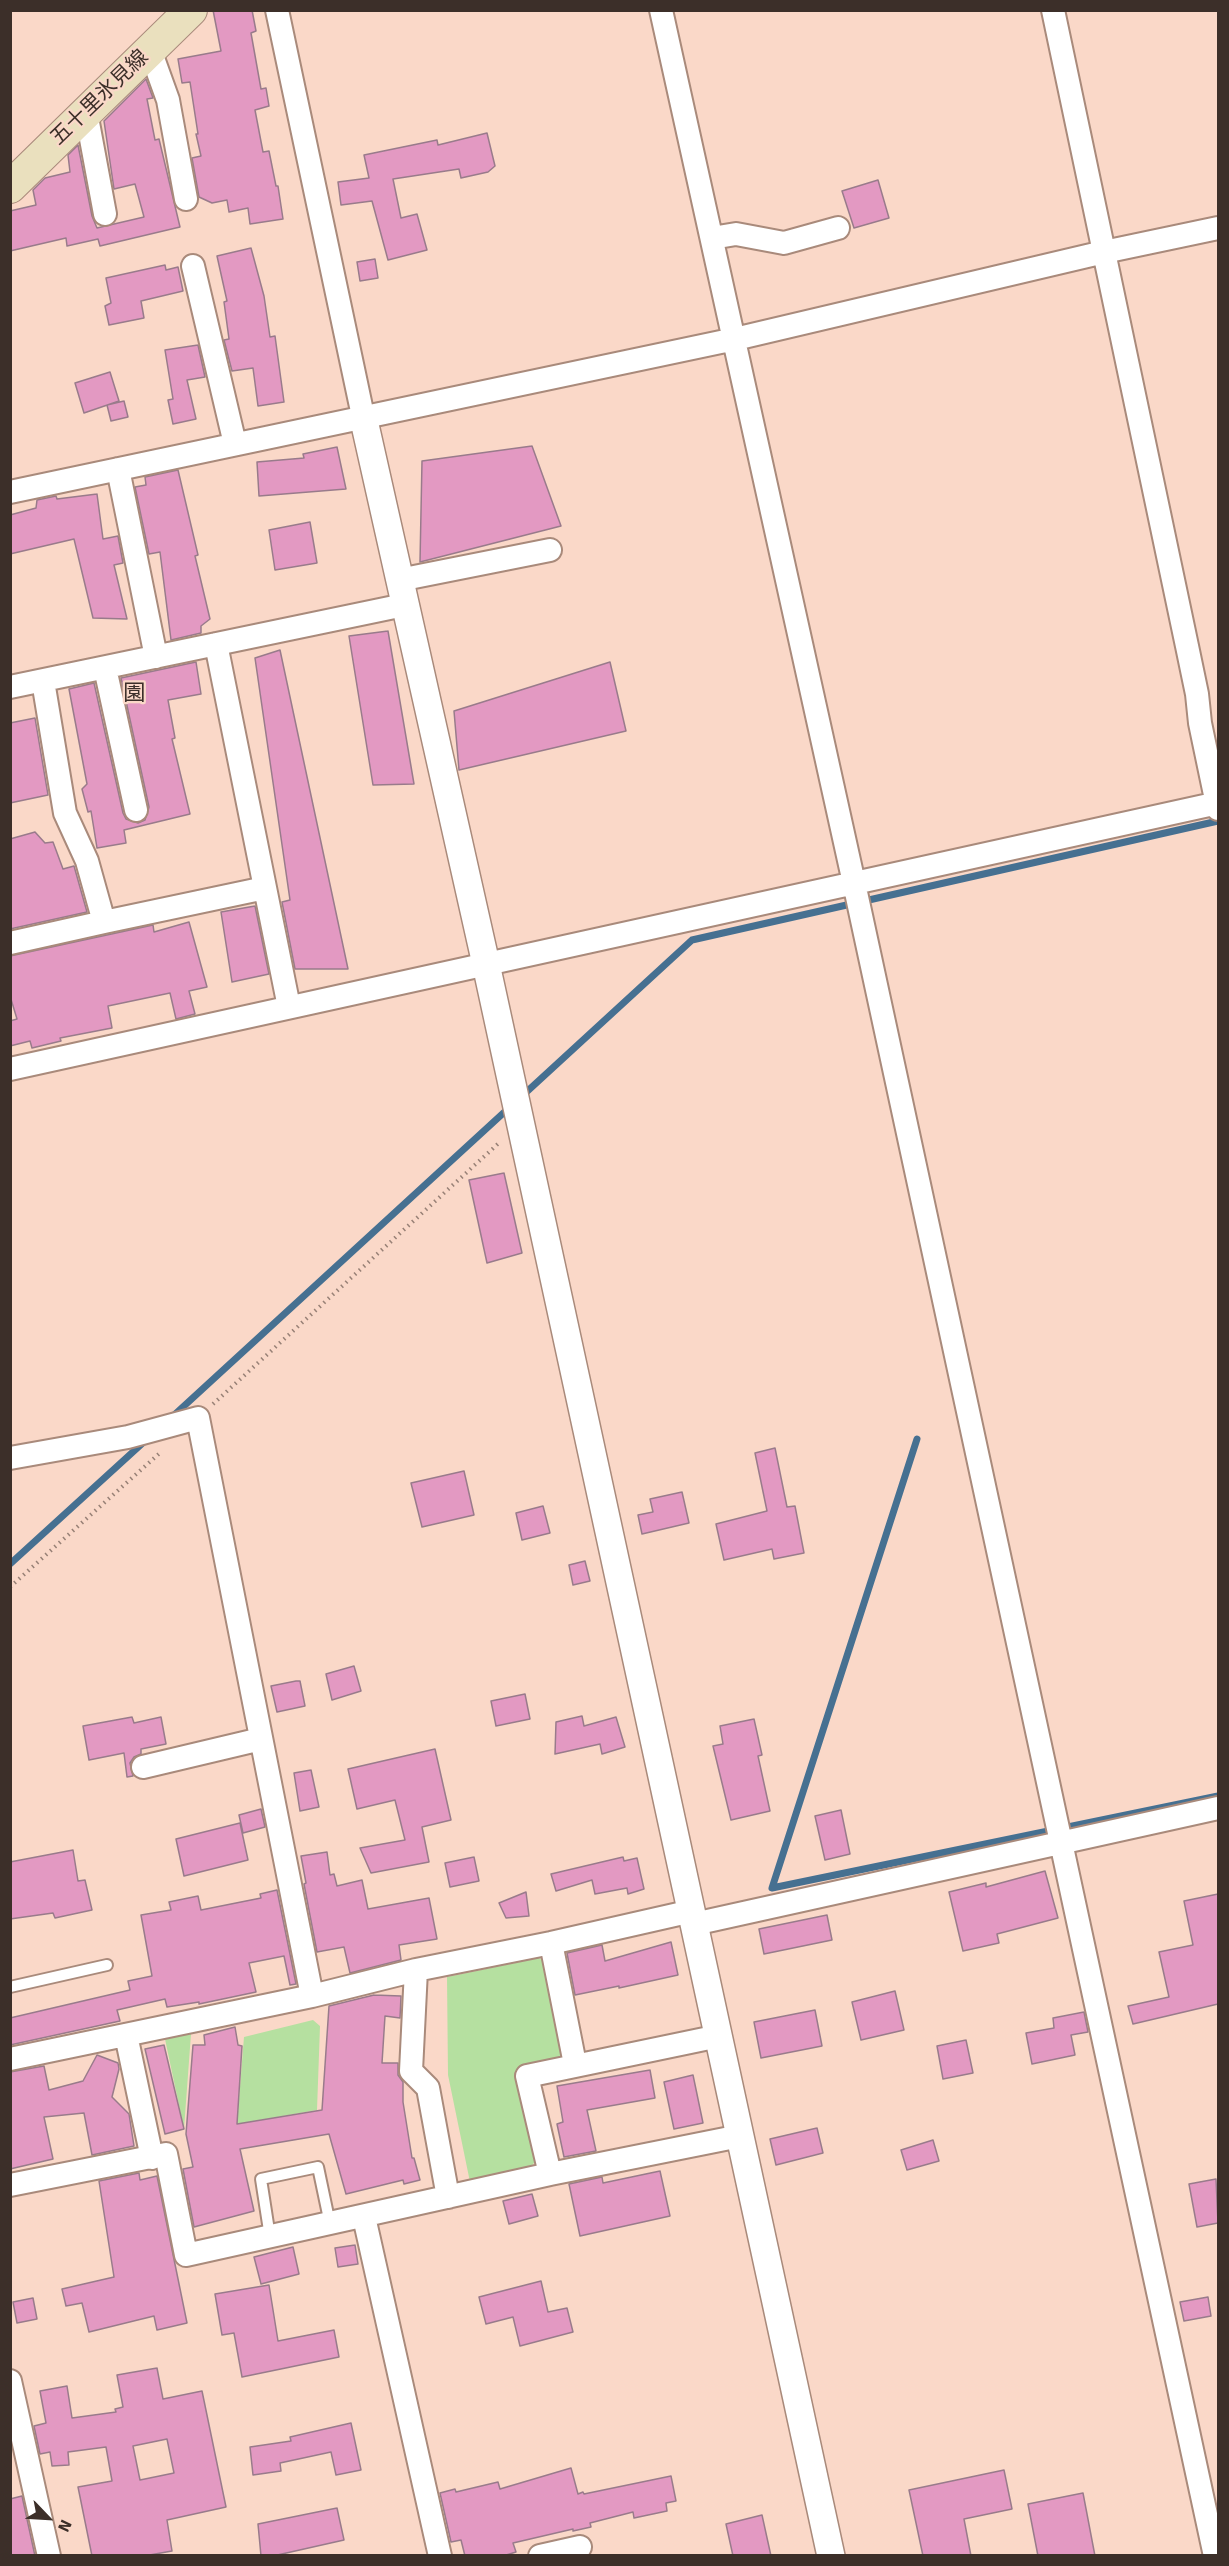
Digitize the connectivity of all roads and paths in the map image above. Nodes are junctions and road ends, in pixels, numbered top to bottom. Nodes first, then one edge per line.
1 (191, 10) edge
2 (277, 10) edge
3 (660, 10) edge
4 (1053, 10) edge
5 (150, 50) junction
6 (86, 112) junction
7 (10, 188) edge
8 (186, 199) dead end
9 (105, 214) dead end
10 (838, 228) dead end
11 (1218, 228) edge
12 (712, 238) junction
13 (1104, 252) junction
14 (193, 266) dead end
15 (735, 339) junction
16 (363, 416) junction
17 (235, 444) junction
18 (117, 469) junction
19 (10, 492) edge
20 (550, 550) dead end
21 (401, 592) junction
22 (216, 644) junction
23 (156, 657) junction
24 (105, 668) junction
25 (43, 681) junction
26 (10, 687) edge
27 (1218, 805) edge
28 (136, 810) dead end
29 (854, 883) junction
30 (266, 888) junction
31 (104, 922) junction
32 (10, 943) edge
33 (486, 964) junction
34 (289, 1007) junction
35 (10, 1069) edge
36 (520, 1123) junction
37 (198, 1418) junction
38 (164, 1449) dead end
39 (10, 1458) edge
40 (10, 1587) edge
41 (261, 1739) junction
42 (143, 1767) dead end
43 (1218, 1808) edge
44 (1060, 1842) junction
45 (693, 1918) junction
46 (551, 1943) junction
47 (107, 1965) dead end
48 (416, 1970) junction
49 (10, 1987) edge
50 (312, 1996) junction
51 (126, 2035) junction
52 (719, 2036) junction
53 (10, 2059) edge
54 (575, 2064) junction
55 (740, 2136) junction
56 (152, 2158) junction
57 (550, 2174) junction
58 (10, 2185) edge
59 (448, 2197) junction
60 (364, 2217) junction
61 (330, 2224) junction
62 (270, 2237) junction
63 (10, 2381) edge
64 (1211, 2505) edge
65 (580, 2547) dead end
66 (49, 2556) edge
67 (440, 2556) edge
68 (540, 2556) edge
69 (831, 2556) edge
70 (1215, 2556) edge

1 - 5 main road, 五十里氷見線
2 - 16 street
3 - 12 street
4 - 13 street
5 - 6 main road, 五十里氷見線
5 - 8 street
6 - 7 main road, 五十里氷見線
6 - 9 street
10 - 12 street
11 - 13 street
12 - 15 street
13 - 15 street
13 - 27 street
14 - 17 street
15 - 16 street
15 - 29 street
16 - 17 street
16 - 21 street
17 - 18 street
18 - 19 street
18 - 23 street
20 - 21 street
21 - 22 street
21 - 33 street
22 - 23 street
22 - 30 street
23 - 24 street
24 - 25 street
24 - 28 street
25 - 26 street
25 - 31 street
27 - 29 street
29 - 33 street
29 - 44 street
30 - 31 street
30 - 34 street
31 - 32 street
33 - 34 street
33 - 36 street
34 - 35 street
36 - 37 path
36 - 45 street
37 - 39 street
37 - 41 street
38 - 40 path
41 - 42 street
41 - 50 street
43 - 44 street
44 - 45 street
44 - 64 street
45 - 46 street
45 - 52 street
46 - 48 street
46 - 54 street
47 - 49 lane
48 - 50 street
48 - 59 street
50 - 51 street
51 - 53 street
51 - 56 street
52 - 54 street
52 - 55 street
54 - 57 street
55 - 57 street
55 - 69 street
56 - 58 street
56 - 62 street
57 - 59 street
59 - 60 street
60 - 61 street
60 - 67 street
61 - 62 street
61 - 62 lane
63 - 66 street
64 - 70 street
65 - 68 street

